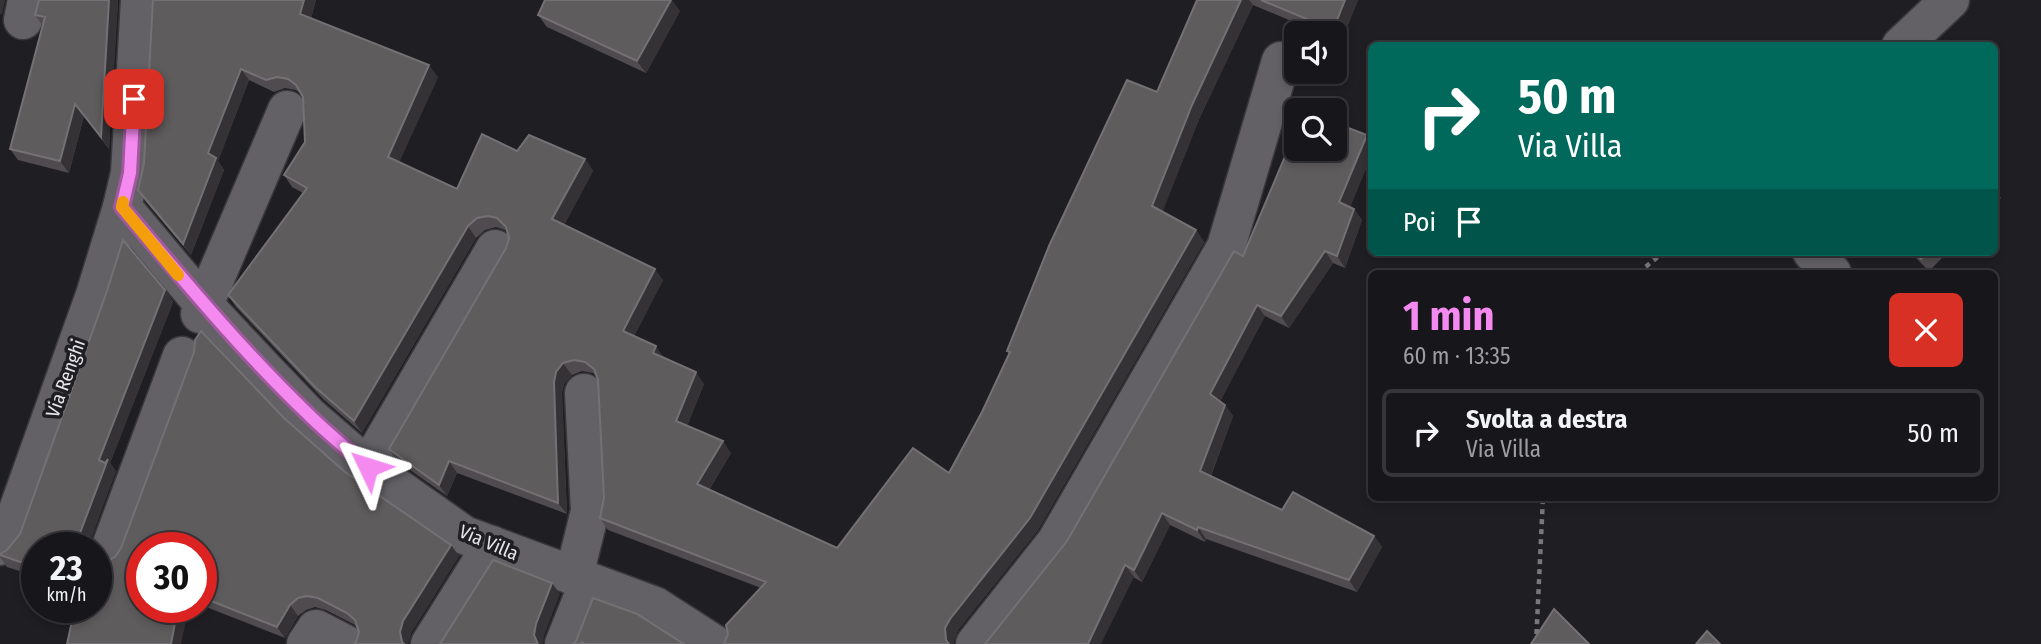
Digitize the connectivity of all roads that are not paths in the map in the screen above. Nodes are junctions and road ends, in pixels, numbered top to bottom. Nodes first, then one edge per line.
1 (140, 0) edge
2 (1950, 0) edge
3 (1905, 42) edge
4 (1281, 61) dead end
5 (287, 110) dead end
6 (122, 207) junction
7 (495, 249) dead end
8 (1816, 256) edge
9 (1829, 270) edge
10 (202, 309) junction
11 (182, 356) dead end
12 (584, 393) dead end
13 (368, 467) junction
14 (112, 544) edge
15 (492, 545) junction
16 (0, 546) edge
17 (581, 579) junction
18 (306, 644) edge
19 (345, 644) edge
20 (429, 644) edge
21 (564, 644) edge
22 (715, 644) edge
23 (975, 644) edge

1 - 6 street
2 - 3 street
4 - 23 street
5 - 10 street
6 - 10 street, Via Villa
6 - 16 street, Via Renghi
7 - 13 street
8 - 9 street
10 - 13 street, Via Villa
11 - 14 street
12 - 17 street
13 - 15 street, Via Villa
15 - 17 street, Via Villa
15 - 20 street
17 - 21 street
17 - 22 street, Via Villa
18 - 19 street

